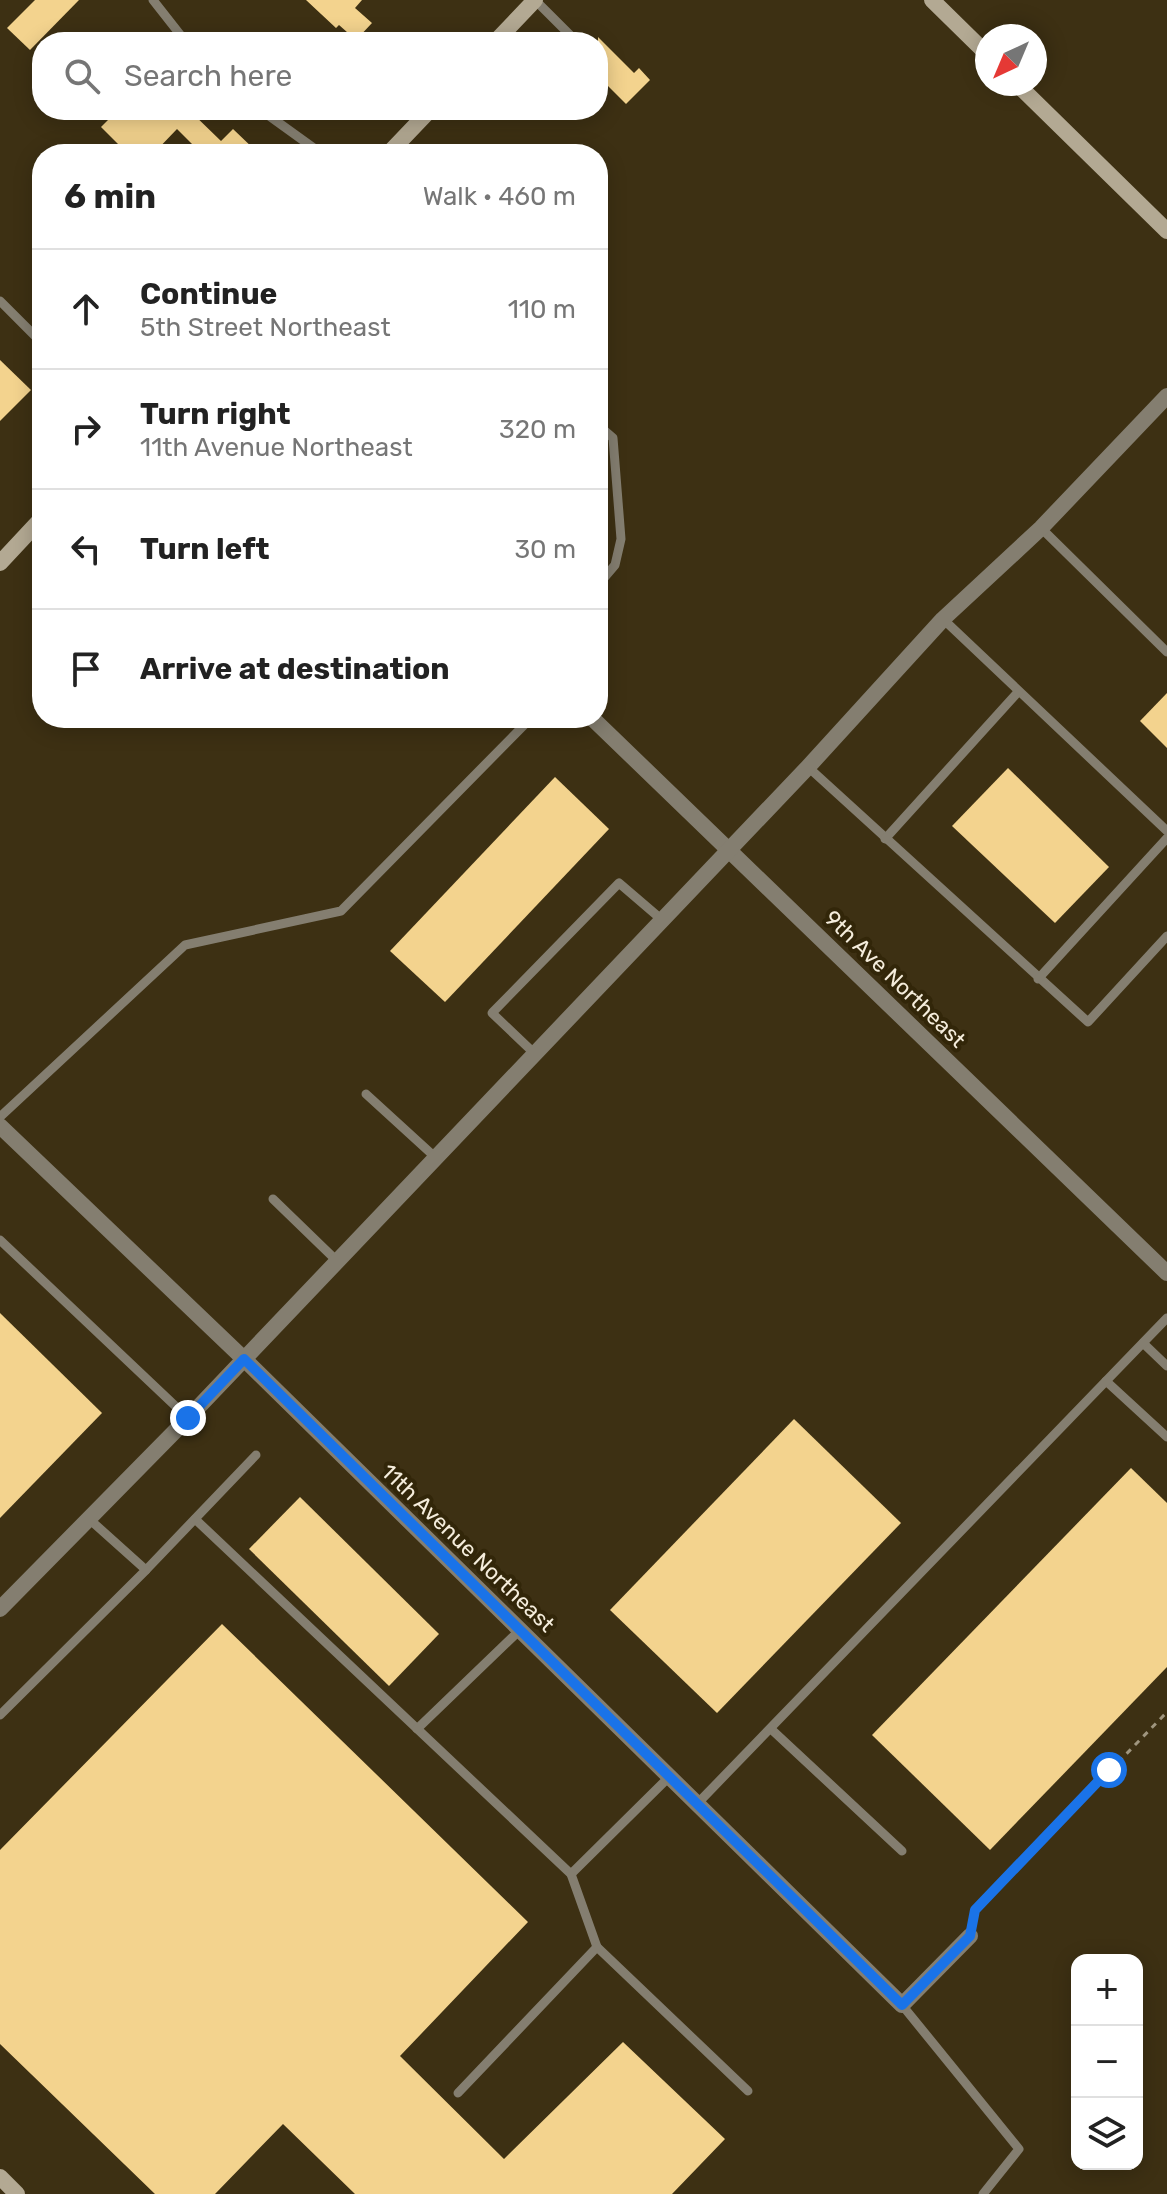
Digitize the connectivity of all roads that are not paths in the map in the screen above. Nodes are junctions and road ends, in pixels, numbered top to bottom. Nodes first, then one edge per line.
1 (153, 0) edge
2 (535, 0) edge
3 (932, 0) edge
4 (178, 32) edge
5 (505, 32) edge
6 (567, 32) edge
7 (975, 42) edge
8 (1029, 96) edge
9 (275, 120) edge
10 (420, 120) edge
11 (308, 144) edge
12 (398, 144) edge
13 (1167, 231) edge
14 (0, 301) edge
15 (32, 333) edge
16 (1167, 396) edge
17 (608, 434) edge
18 (1041, 528) junction
19 (32, 529) edge
20 (0, 563) edge
21 (608, 573) edge
22 (943, 619) junction
23 (1167, 652) edge
24 (1018, 692) junction
25 (521, 728) edge
26 (602, 728) edge
27 (808, 767) junction
28 (1167, 831) edge
29 (1167, 838) edge
30 (885, 839) junction
31 (728, 849) junction
32 (661, 919) junction
33 (1167, 936) edge
34 (1038, 979) junction
35 (534, 1053) junction
36 (366, 1094) dead end
37 (0, 1117) edge
38 (0, 1126) edge
39 (435, 1157) junction
40 (273, 1199) dead end
41 (0, 1240) edge
42 (337, 1261) junction
43 (1167, 1273) edge
44 (1167, 1318) edge
45 (1143, 1343) junction
46 (244, 1359) junction
47 (1167, 1366) edge
48 (1106, 1381) junction
49 (188, 1418) junction
50 (1167, 1437) edge
51 (256, 1455) dead end
52 (88, 1518) junction
53 (195, 1519) junction
54 (146, 1570) junction
55 (0, 1609) edge
56 (520, 1630) junction
57 (0, 1715) edge
58 (417, 1729) junction
59 (771, 1729) junction
60 (669, 1777) junction
61 (697, 1804) junction
62 (902, 1851) dead end
63 (571, 1874) junction
64 (970, 1936) road end
65 (597, 1947) junction
66 (902, 2005) junction
67 (748, 2091) dead end
68 (458, 2093) dead end
69 (0, 2177) edge
70 (17, 2194) edge
71 (983, 2194) edge

1 - 4 lane
2 - 5 street
2 - 6 lane
3 - 7 street
8 - 13 street
9 - 11 lane
10 - 12 street
14 - 15 lane
16 - 18 street
17 - 21 lane
18 - 22 street
18 - 23 lane
19 - 20 street
22 - 24 lane
22 - 27 street
24 - 28 lane
24 - 30 lane
25 - 37 lane
26 - 31 street, 9th Ave Northeast
27 - 30 lane
27 - 31 street
29 - 34 lane
30 - 34 lane
31 - 32 street
31 - 43 street, 9th Ave Northeast
32 - 35 street
32 - 35 lane
33 - 34 lane
35 - 39 street
36 - 39 lane
38 - 46 street, 11th Avenue Northeast
39 - 42 street
40 - 42 lane
41 - 49 lane
42 - 46 street
44 - 45 lane
45 - 47 lane
45 - 48 lane
46 - 49 street
46 - 56 street, 11th Avenue Northeast
48 - 50 lane
48 - 59 lane
49 - 52 street
51 - 53 lane
52 - 54 lane
52 - 55 street
53 - 54 lane
53 - 58 lane
54 - 57 lane
56 - 58 lane
56 - 60 street, 11th Avenue Northeast
58 - 63 lane
59 - 61 lane
59 - 62 lane
60 - 61 street, 11th Avenue Northeast
60 - 63 lane
61 - 66 street, 11th Avenue Northeast
63 - 65 lane
64 - 66 street
65 - 67 lane
65 - 68 lane
66 - 71 lane
69 - 70 street

